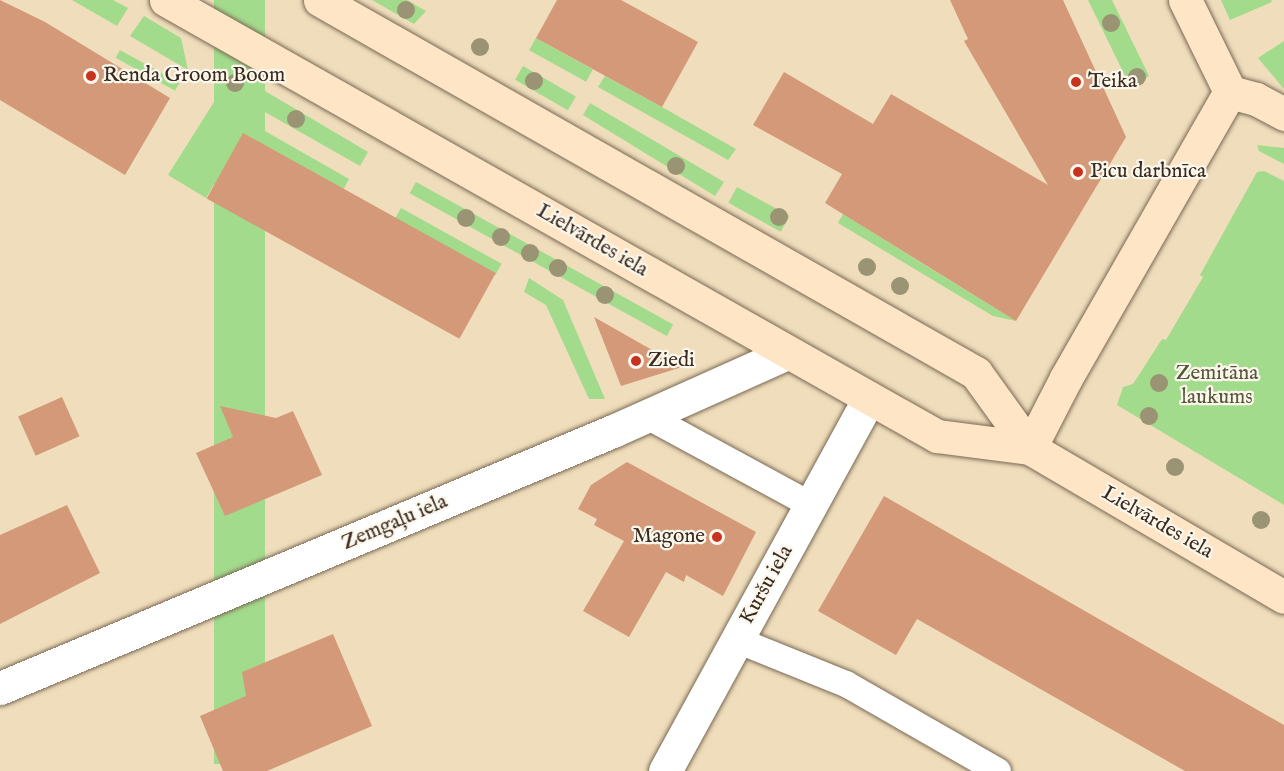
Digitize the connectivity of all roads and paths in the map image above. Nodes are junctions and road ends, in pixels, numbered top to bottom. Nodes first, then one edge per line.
1 (166, 0) edge
2 (320, 0) edge
3 (1185, 0) edge
4 (1230, 92) junction
5 (1284, 114) edge
6 (787, 353) junction
7 (869, 398) junction
8 (647, 416) junction
9 (1030, 448) junction
10 (811, 505) junction
11 (1284, 597) edge
12 (737, 640) junction
13 (0, 688) edge
14 (665, 771) edge
15 (998, 771) edge

1 - 6 main road, Lielvārdes iela
2 - 9 main road, Lielvārdes iela
3 - 4 main road
4 - 5 main road
4 - 9 main road
6 - 7 main road, Lielvārdes iela
6 - 8 street, Zemgaļu iela
7 - 9 main road, Lielvārdes iela
7 - 10 street, Kuršu iela
8 - 10 lane
8 - 13 street, Zemgaļu iela
9 - 11 main road, Lielvārdes iela
10 - 12 street, Kuršu iela
12 - 14 street, Kuršu iela
12 - 15 lane

